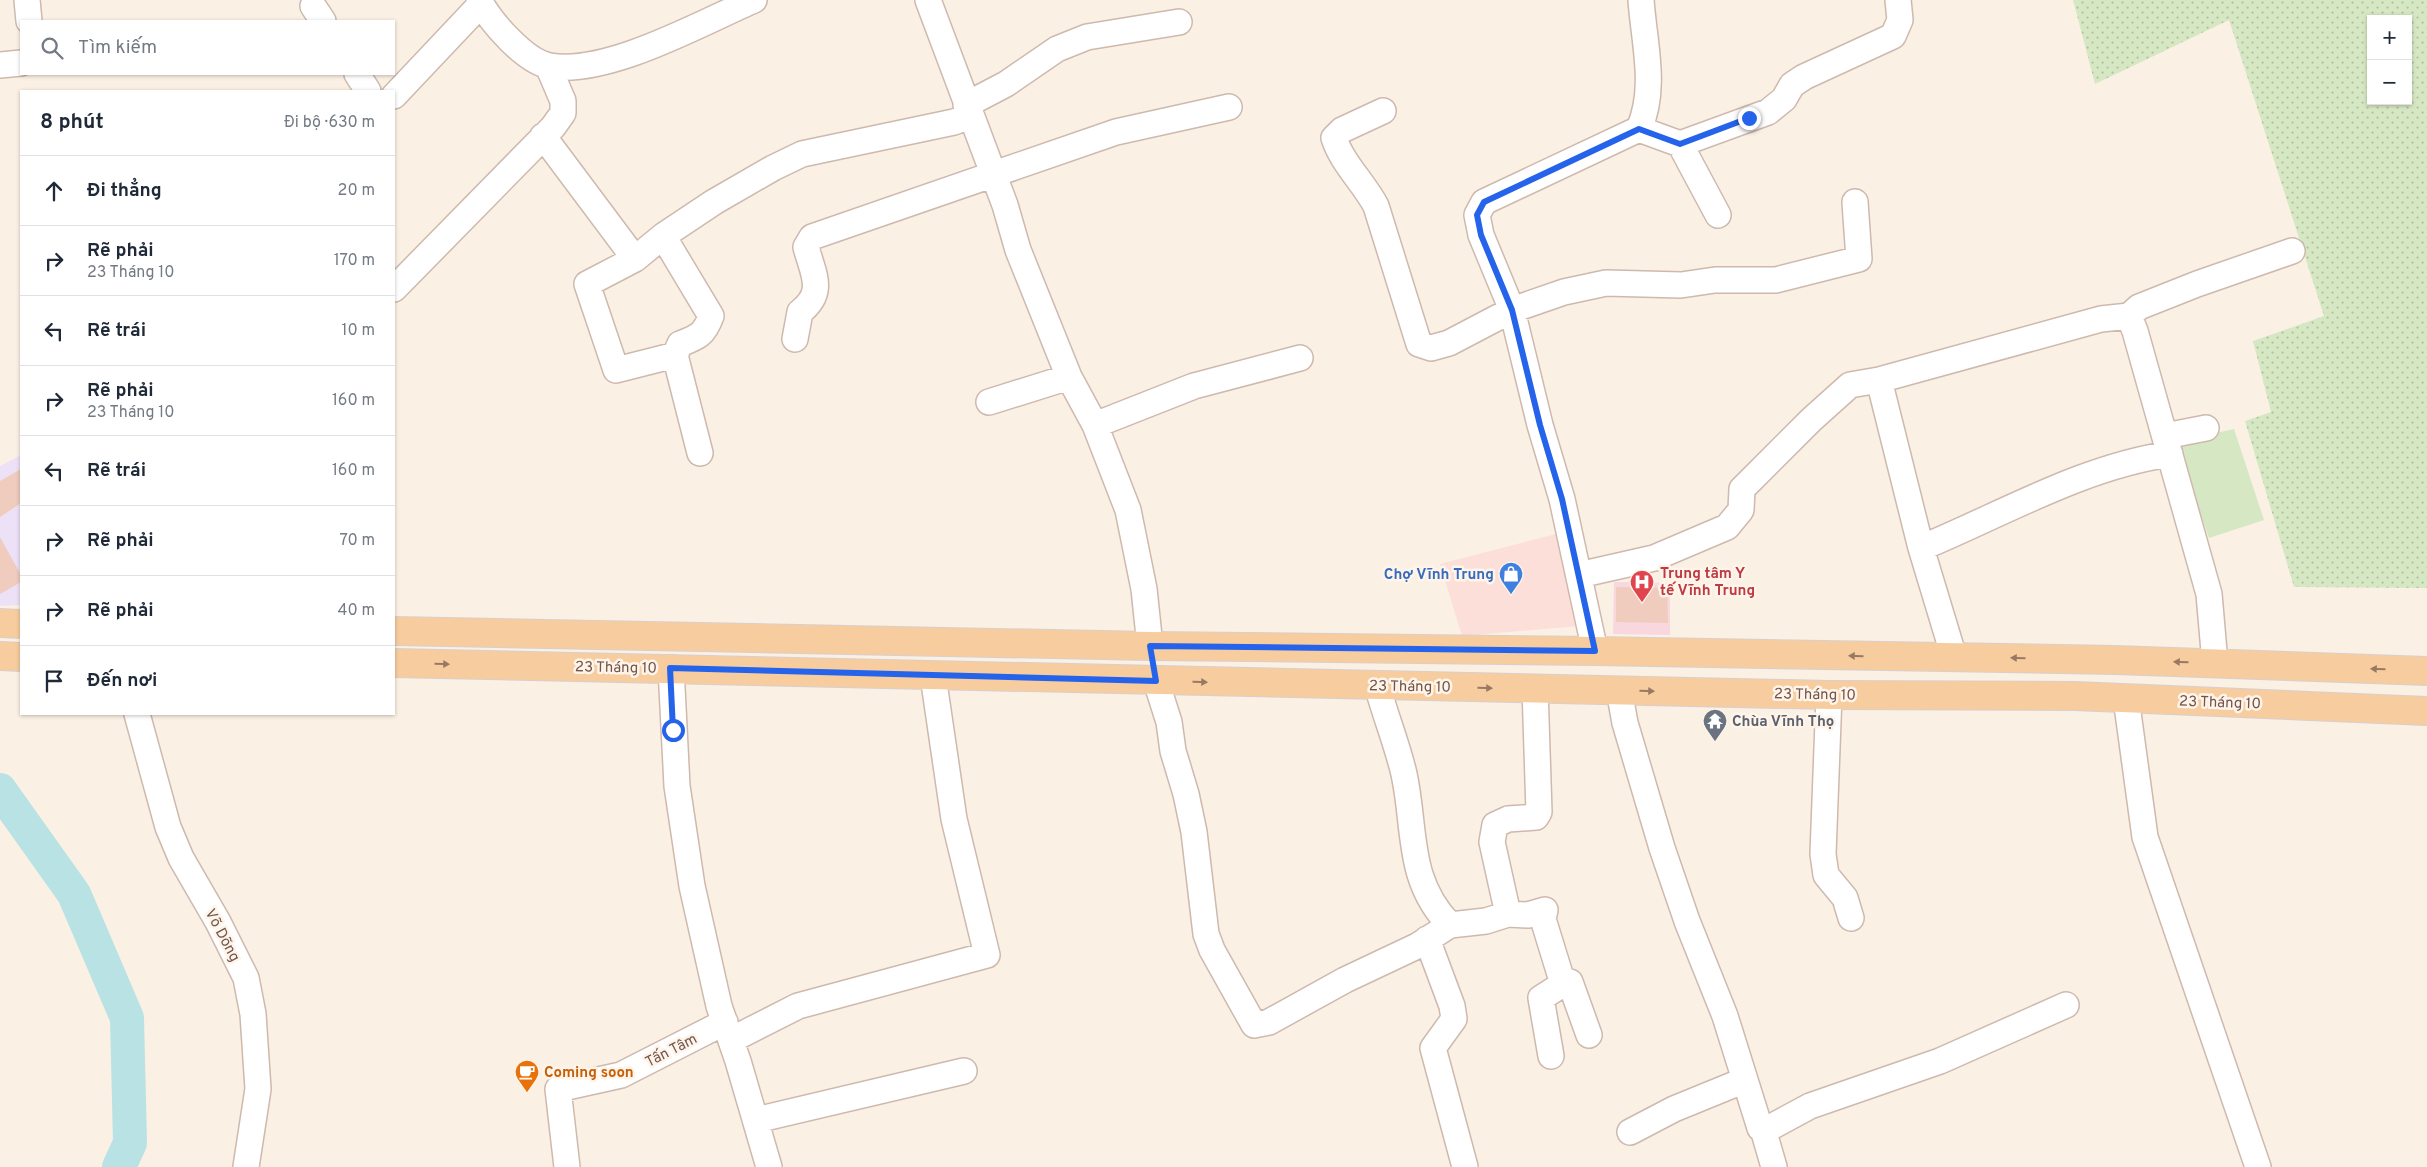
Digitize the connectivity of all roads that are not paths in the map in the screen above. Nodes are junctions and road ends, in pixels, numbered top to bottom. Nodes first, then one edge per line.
1 (27, 0) edge
2 (753, 0) edge
3 (928, 0) edge
4 (1642, 0) edge
5 (1898, 0) edge
6 (480, 2) edge
7 (29, 20) edge
8 (1178, 22) dead end
9 (20, 63) edge
10 (0, 64) edge
11 (548, 66) junction
12 (358, 75) edge
13 (367, 90) edge
14 (395, 95) edge
15 (1229, 108) dead end
16 (968, 111) junction
17 (1383, 111) dead end
18 (1639, 129) junction
19 (543, 136) junction
20 (1680, 144) junction
21 (992, 173) junction
22 (1855, 202) dead end
23 (1718, 215) dead end
24 (663, 236) junction
25 (2292, 252) dead end
26 (635, 259) junction
27 (395, 288) edge
28 (1512, 310) junction
29 (2129, 316) junction
30 (796, 339) dead end
31 (675, 355) junction
32 (1300, 358) dead end
33 (1068, 377) junction
34 (1879, 380) junction
35 (989, 402) dead end
36 (1095, 425) junction
37 (2206, 428) dead end
38 (2168, 445) junction
39 (700, 453) dead end
40 (1922, 548) junction
41 (1579, 575) junction
42 (395, 631) edge
43 (1150, 646) junction
44 (1595, 651) junction
45 (0, 656) edge
46 (1890, 656) junction
47 (20, 657) edge
48 (1954, 658) junction
49 (2215, 663) junction
50 (395, 664) edge
51 (670, 668) junction
52 (2427, 671) edge
53 (933, 676) junction
54 (1156, 681) junction
55 (1377, 686) junction
56 (1535, 688) junction
57 (1619, 690) junction
58 (1829, 695) junction
59 (1888, 695) junction
60 (2126, 698) junction
61 (2427, 711) edge
62 (137, 715) edge
63 (1508, 914) junction
64 (1851, 918) dead end
65 (1450, 926) junction
66 (1427, 939) junction
67 (1563, 984) junction
68 (2066, 1005) dead end
69 (728, 1031) junction
70 (1589, 1035) dead end
71 (1551, 1056) dead end
72 (964, 1071) dead end
73 (1745, 1080) junction
74 (756, 1120) junction
75 (1763, 1129) junction
76 (1630, 1132) dead end
77 (246, 1167) edge
78 (567, 1167) edge
79 (769, 1167) edge
80 (1465, 1167) edge
81 (1774, 1167) edge
82 (2258, 1167) edge

1 - 7 street
2 - 11 street
3 - 16 street
4 - 18 street
5 - 20 street
6 - 11 street
6 - 14 street
8 - 16 street
9 - 10 street
11 - 19 street
12 - 13 street
15 - 21 street
16 - 21 street
16 - 24 street
17 - 28 street
18 - 20 street
18 - 28 street
19 - 26 street
19 - 27 street
20 - 23 street
21 - 30 street
21 - 33 street
22 - 28 street
24 - 26 street
24 - 31 street
25 - 29 street
26 - 31 street
28 - 41 street
29 - 34 street
29 - 38 street
31 - 39 street
32 - 36 street
33 - 35 street
33 - 36 street
34 - 40 street
34 - 41 street
36 - 43 street
37 - 38 street
38 - 40 street
38 - 49 street
40 - 48 street
41 - 44 street
42 - 43 main road, 23 Tháng 10
43 - 44 main road, 23 Tháng 10
43 - 54 main road
46 -> 44 main road, 23 Tháng 10
45 - 47 main road
46 - 48 main road, 23 Tháng 10
46 - 59 main road
49 -> 48 main road, 23 Tháng 10
52 -> 49 main road, 23 Tháng 10
50 -> 51 main road, 23 Tháng 10
51 - 53 main road, 23 Tháng 10
51 - 69 street
53 - 54 main road, 23 Tháng 10
53 - 69 street, Tấn Tâm
54 -> 55 main road, 23 Tháng 10
54 - 66 street
55 -> 56 main road, 23 Tháng 10
55 - 65 street
56 - 57 main road, 23 Tháng 10
56 - 63 street
57 -> 58 main road, 23 Tháng 10
57 - 73 street
58 - 59 main road, 23 Tháng 10
58 - 64 street
59 - 60 main road, 23 Tháng 10
60 - 61 main road, 23 Tháng 10
60 - 82 street
62 - 77 street, Võ Dõng
63 - 65 street
63 - 67 street
65 - 66 street
66 - 80 street
67 - 70 street
67 - 71 street
68 - 75 street
69 - 74 street
69 - 78 street, Tấn Tâm
72 - 74 street
73 - 75 street
73 - 76 street
74 - 79 street
75 - 81 street

